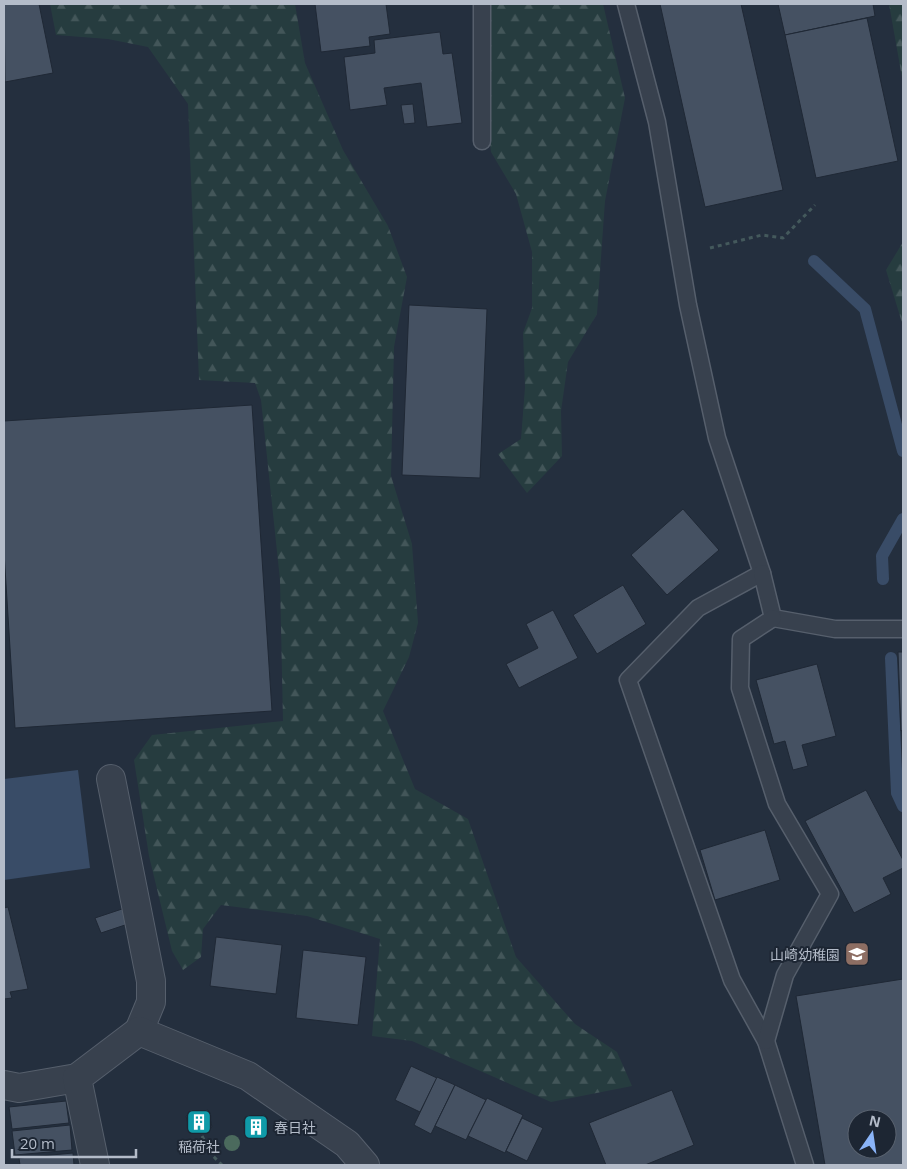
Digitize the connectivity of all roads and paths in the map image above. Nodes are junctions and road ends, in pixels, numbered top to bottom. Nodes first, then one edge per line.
1 (482, 4) edge
2 (626, 4) edge
3 (482, 141) dead end
4 (815, 205) dead end
5 (680, 256) junction
6 (762, 573) junction
7 (773, 618) junction
8 (903, 629) edge
9 (111, 779) dead end
10 (139, 1031) junction
11 (766, 1041) junction
12 (77, 1078) junction
13 (4, 1085) edge
14 (202, 1136) dead end
15 (95, 1165) edge
16 (222, 1165) edge
17 (365, 1165) edge
18 (805, 1165) edge

1 - 3 lane
2 - 5 lane
4 - 5 path
5 - 6 lane
6 - 7 lane
6 - 11 lane
7 - 8 lane
7 - 11 lane
9 - 10 street
10 - 12 street
10 - 17 street
11 - 18 lane
12 - 13 street
12 - 15 street
14 - 16 path

